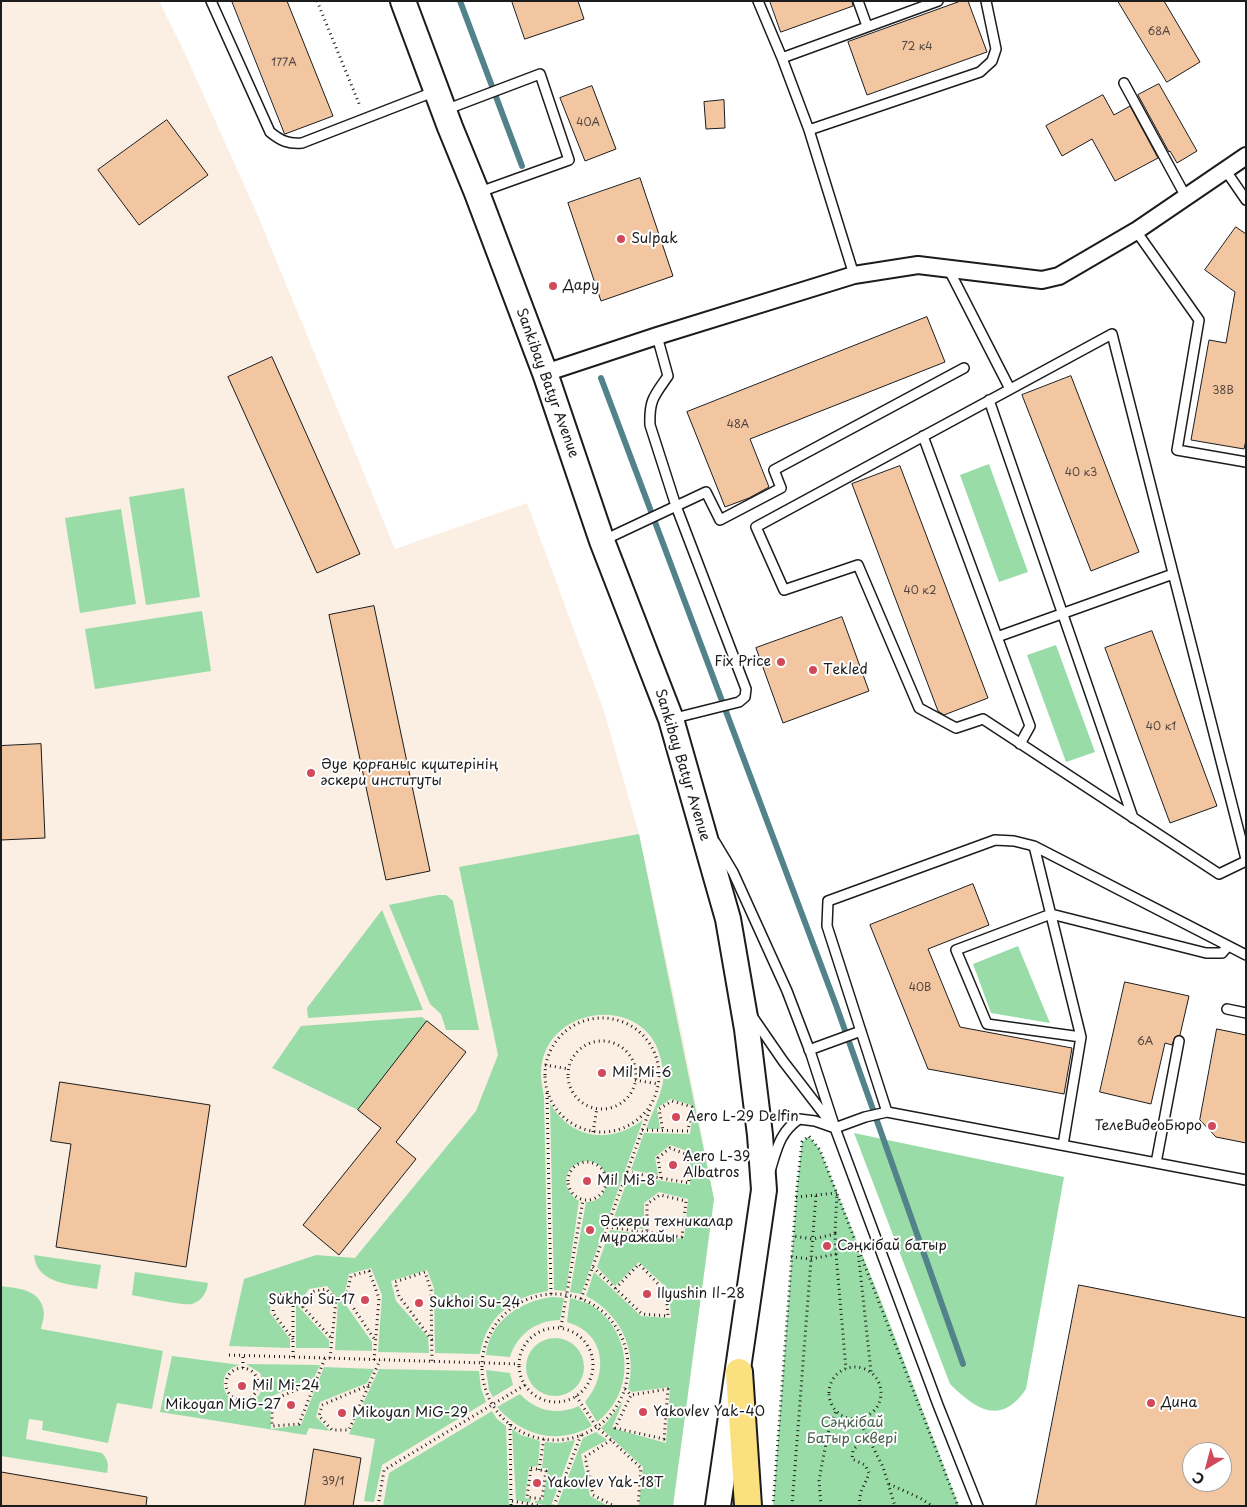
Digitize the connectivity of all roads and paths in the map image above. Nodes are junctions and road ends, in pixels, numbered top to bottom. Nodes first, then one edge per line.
1 (211, 1) edge
2 (317, 1) edge
3 (403, 1) edge
4 (758, 1) edge
5 (858, 1) edge
6 (938, 1) edge
7 (986, 1) edge
8 (867, 26) junction
9 (782, 58) junction
10 (1124, 83) dead end
11 (440, 101) junction
12 (366, 118) junction
13 (809, 130) junction
14 (1246, 156) edge
15 (1226, 171) junction
16 (477, 193) junction
17 (1186, 197) junction
18 (1246, 200) edge
19 (1136, 231) junction
20 (949, 270) junction
21 (854, 275) junction
22 (657, 336) junction
23 (964, 368) dead end
24 (546, 373) junction
25 (1010, 389) junction
26 (990, 400) junction
27 (923, 436) junction
28 (1246, 462) edge
29 (676, 506) junction
30 (602, 541) junction
31 (1173, 574) junction
32 (1063, 614) junction
33 (997, 637) junction
34 (671, 720) junction
35 (1020, 744) junction
36 (698, 813) junction
37 (1133, 818) junction
38 (1034, 846) junction
39 (1246, 860) edge
40 (1051, 914) junction
41 (1228, 946) junction
42 (1246, 955) edge
43 (742, 1002) junction
44 (1227, 1009) dead end
45 (1246, 1012) edge
46 (859, 1032) junction
47 (1081, 1037) junction
48 (1179, 1041) dead end
49 (809, 1050) junction
50 (545, 1065) junction
51 (569, 1069) junction
52 (635, 1080) junction
53 (658, 1084) junction
54 (547, 1089) junction
55 (652, 1104) junction
56 (597, 1108) junction
57 (884, 1112) junction
58 (835, 1128) junction
59 (642, 1130) junction
60 (663, 1131) junction
61 (593, 1132) junction
62 (1063, 1145) junction
63 (1156, 1163) junction
64 (627, 1172) junction
65 (661, 1178) junction
66 (1246, 1180) edge
67 (764, 1190) junction
68 (837, 1194) junction
69 (816, 1195) junction
70 (796, 1197) junction
71 (583, 1200) junction
72 (607, 1227) junction
73 (647, 1232) junction
74 (835, 1234) junction
75 (792, 1236) junction
76 (813, 1239) junction
77 (857, 1245) junction
78 (836, 1254) junction
79 (790, 1257) junction
80 (811, 1259) junction
81 (592, 1267) junction
82 (615, 1289) junction
83 (551, 1294) junction
84 (568, 1295) junction
85 (581, 1299) junction
86 (562, 1327) junction
87 (293, 1339) junction
88 (332, 1339) junction
89 (375, 1340) junction
90 (432, 1340) junction
91 (230, 1355) dead end
92 (243, 1356) junction
93 (293, 1357) junction
94 (325, 1358) junction
95 (330, 1358) junction
96 (374, 1360) junction
97 (380, 1360) junction
98 (432, 1362) junction
99 (482, 1363) junction
100 (518, 1364) junction
101 (243, 1368) junction
102 (846, 1369) junction
103 (739, 1372) junction
104 (871, 1372) junction
105 (316, 1382) junction
106 (369, 1385) junction
107 (525, 1385) junction
108 (625, 1389) junction
109 (576, 1396) junction
110 (631, 1396) junction
111 (493, 1404) junction
112 (836, 1411) junction
113 (859, 1420) junction
114 (510, 1423) junction
115 (596, 1426) junction
116 (581, 1435) junction
117 (866, 1435) junction
118 (544, 1438) junction
119 (611, 1440) junction
120 (539, 1470) junction
121 (889, 1484) junction
122 (534, 1498) junction
123 (512, 1501) junction
124 (533, 1504) junction
125 (378, 1506) edge
126 (511, 1506) edge
127 (542, 1506) edge
128 (554, 1506) edge
129 (614, 1506) edge
130 (638, 1506) edge
131 (718, 1506) edge
132 (748, 1506) edge
133 (773, 1506) edge
134 (792, 1506) edge
135 (821, 1506) edge
136 (860, 1506) edge
137 (895, 1506) edge
138 (932, 1506) edge
139 (958, 1506) edge
140 (978, 1506) edge

1 - 12 lane
2 - 12 path
3 - 11 main road, Sankibay Batyr Avenue
4 - 9 lane
5 - 8 lane
6 - 8 lane
7 - 13 lane
8 - 9 lane
9 - 13 lane
10 - 17 lane
11 - 12 lane
11 - 16 main road, Sankibay Batyr Avenue
11 - 16 lane
13 - 21 lane
14 - 15 street
15 - 17 street
15 - 18 lane
16 - 24 main road, Sankibay Batyr Avenue
17 - 19 street
19 - 20 street
19 - 28 lane
20 - 21 street
20 - 25 lane
21 - 22 street
22 - 24 street
22 - 29 lane
23 - 29 lane
24 - 30 main road, Sankibay Batyr Avenue
25 - 26 lane
25 - 31 lane
26 - 27 lane
26 - 32 lane
27 - 33 lane
27 - 35 lane
29 - 30 lane
29 - 34 lane
30 - 34 main road, Sankibay Batyr Avenue
31 - 32 lane
31 - 39 lane
32 - 33 lane
32 - 37 lane
33 - 35 lane
34 - 36 main road, Sankibay Batyr Avenue
35 - 37 lane
36 - 43 main road, Sankibay Batyr Avenue
36 - 49 lane
37 - 39 lane
38 - 40 lane
38 - 41 lane
38 - 46 lane
40 - 41 lane
40 - 47 lane
40 - 47 lane
41 - 42 lane
43 - 58 lane
43 - 67 main road, Sankibay Batyr Avenue
44 - 45 lane
46 - 49 lane
46 - 57 lane
47 - 62 lane
48 - 63 lane
49 - 58 lane
50 - 51 path
50 - 53 path
50 - 54 path
51 - 52 path
51 - 56 path
52 - 53 path
52 - 56 path
53 - 55 path
54 - 61 path
54 - 83 path
55 - 59 path
55 - 61 path
56 - 61 path
57 - 58 lane
57 - 62 lane
58 - 67 lane
58 - 140 lane
59 - 60 path
59 - 64 path
60 - 60 path
62 - 63 lane
63 - 66 lane
64 - 65 path
64 - 72 path
65 - 65 path
67 - 103 main road, Sankibay Batyr Avenue
68 - 69 path
68 - 70 path
68 - 74 path
68 - 77 path
69 - 70 path
69 - 76 path
70 - 75 path
71 - 71 path
71 - 84 path
72 - 73 path
72 - 81 path
73 - 73 path
74 - 76 path
74 - 78 path
75 - 76 path
75 - 79 path
76 - 80 path
77 - 104 path
77 - 139 path
78 - 80 path
78 - 102 path
79 - 80 path
79 - 133 path
80 - 134 path
81 - 82 path
81 - 85 path
82 - 82 path
83 - 84 path
83 - 99 path
84 - 85 path
84 - 86 path
85 - 108 path
86 - 100 path
86 - 109 path
87 - 87 path
87 - 93 path
88 - 88 path
88 - 95 path
89 - 89 path
89 - 96 path
90 - 90 path
90 - 98 path
91 - 92 path
92 - 93 path
92 - 101 path
93 - 94 path
94 - 95 path
94 - 105 path
95 - 96 path
96 - 97 path
97 - 98 path
97 - 106 path
98 - 99 path
99 - 100 path
99 - 111 path
100 - 107 path
101 - 101 path
102 - 104 path
102 - 112 path
103 - 131 main road, Sankibay Batyr Avenue
103 - 132 main road
104 - 113 path
105 - 105 path
106 - 106 path
107 - 109 path
107 - 111 path
108 - 110 path
108 - 115 path
109 - 115 path
110 - 110 path
111 - 114 path
111 - 125 path
112 - 113 path
112 - 135 path
113 - 117 path
114 - 118 path
114 - 123 path
115 - 116 path
115 - 119 path
116 - 118 path
116 - 128 path
117 - 121 path
117 - 136 path
118 - 120 path
119 - 129 path
119 - 130 path
120 - 122 path
120 - 122 path
121 - 137 path
121 - 138 path
122 - 124 path
123 - 124 path
123 - 126 path
124 - 127 path

